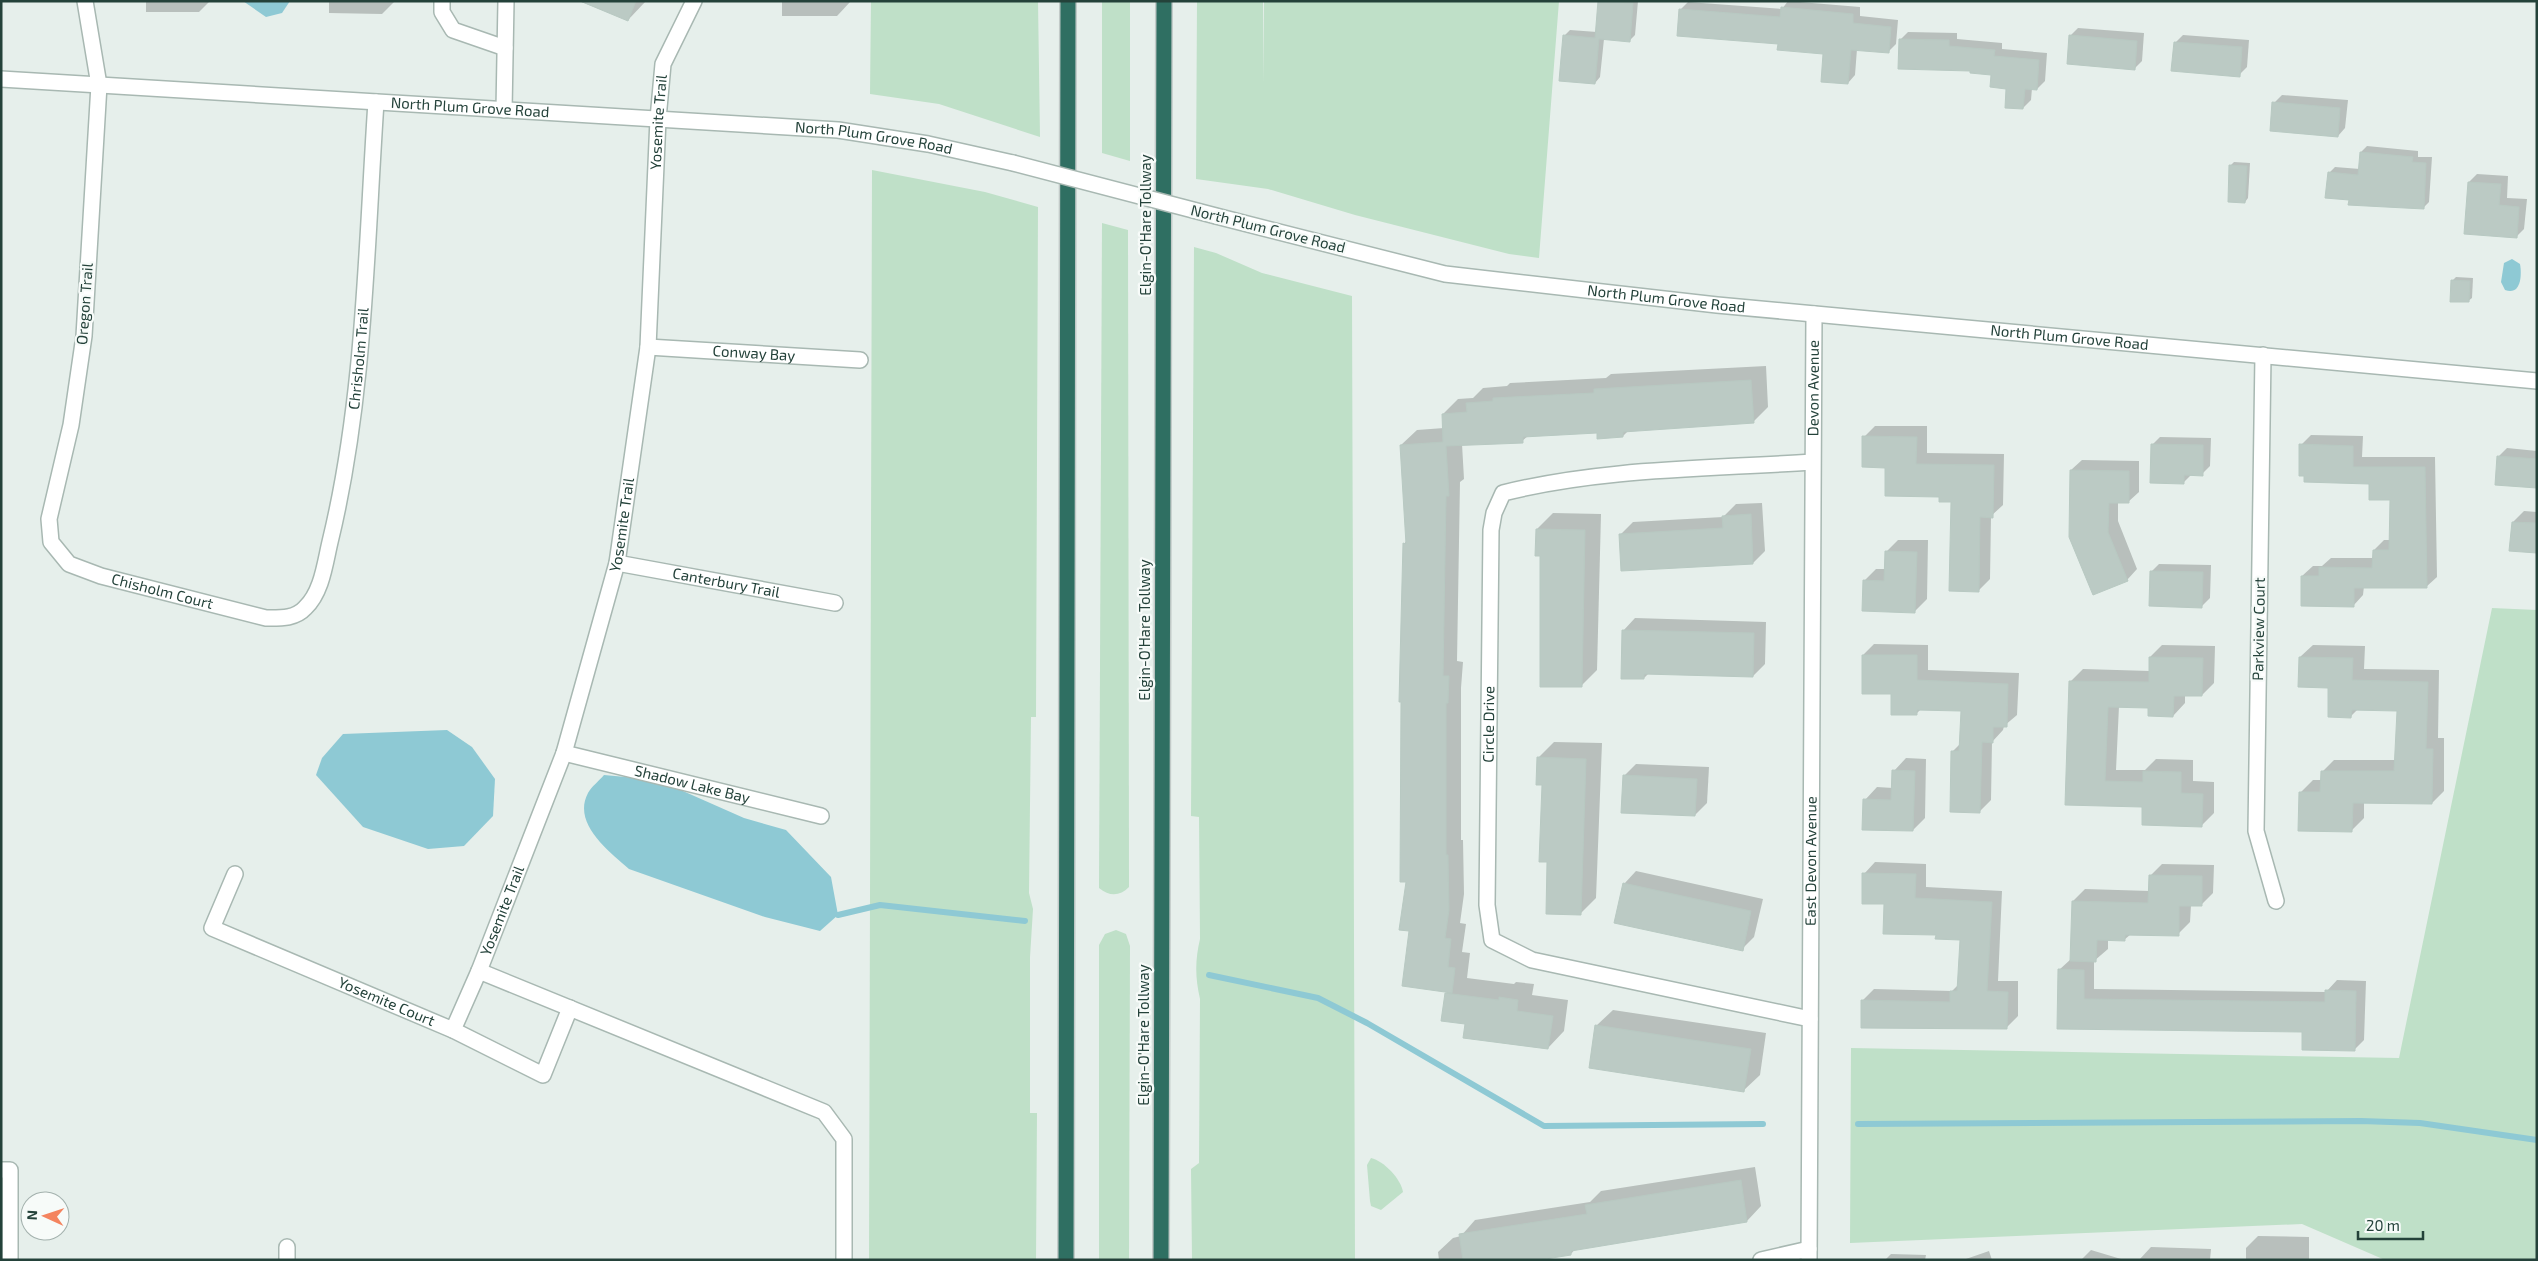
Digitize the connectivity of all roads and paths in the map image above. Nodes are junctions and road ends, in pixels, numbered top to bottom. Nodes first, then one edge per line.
1 (85, 1) edge
2 (442, 1) edge
3 (506, 1) edge
4 (694, 1) edge
5 (1068, 1) edge
6 (1164, 1) edge
7 (505, 48) junction
8 (1, 79) edge
9 (99, 85) junction
10 (376, 102) junction
11 (504, 110) junction
12 (658, 119) junction
13 (1814, 314) junction
14 (648, 347) junction
15 (2263, 356) junction
16 (860, 360) dead end
17 (2537, 381) edge
18 (1812, 462) junction
19 (49, 519) joint
20 (617, 563) junction
21 (835, 603) dead end
22 (305, 608) joint
23 (564, 753) junction
24 (821, 816) dead end
25 (235, 874) dead end
26 (2276, 901) dead end
27 (480, 971) junction
28 (570, 1008) junction
29 (1810, 1019) junction
30 (453, 1030) junction
31 (6, 1170) edge
32 (1809, 1255) edge
33 (10, 1260) edge
34 (844, 1260) edge
35 (1066, 1260) edge
36 (1161, 1260) edge
37 (1761, 1260) edge

1 - 9 street, Oregon Trail
2 - 7 street
3 - 7 street
4 - 12 street, Yosemite Trail
5 - 35 highway
6 - 36 highway, Elgin-O'Hare Tollway
7 - 11 street
8 - 9 street, North Plum Grove Road
9 - 10 street, North Plum Grove Road
9 - 19 street, Oregon Trail
10 - 11 street, North Plum Grove Road
10 - 22 street, Chrisholm Trail
11 - 12 street, North Plum Grove Road
12 - 13 street, North Plum Grove Road, bridge
12 - 14 street, Yosemite Trail
13 - 15 street, North Plum Grove Road
13 - 18 street, Devon Avenue
14 - 16 street, Conway Bay
14 - 20 street, Yosemite Trail
15 - 17 street, North Plum Grove Road
15 - 26 street, Parkview Court
18 - 29 street, East Devon Avenue
18 - 29 street, Circle Drive
19 - 22 street, Chisholm Court
20 - 21 street, Canterbury Trail
20 - 23 street, Yosemite Trail
23 - 24 street, Shadow Lake Bay
23 - 27 street, Yosemite Trail
25 - 30 street, Yosemite Court
27 - 28 street
27 - 30 street, Yosemite Trail
28 - 30 street, Yosemite Court
28 - 34 street
29 - 32 street, East Devon Avenue
31 - 33 street
32 - 37 street

